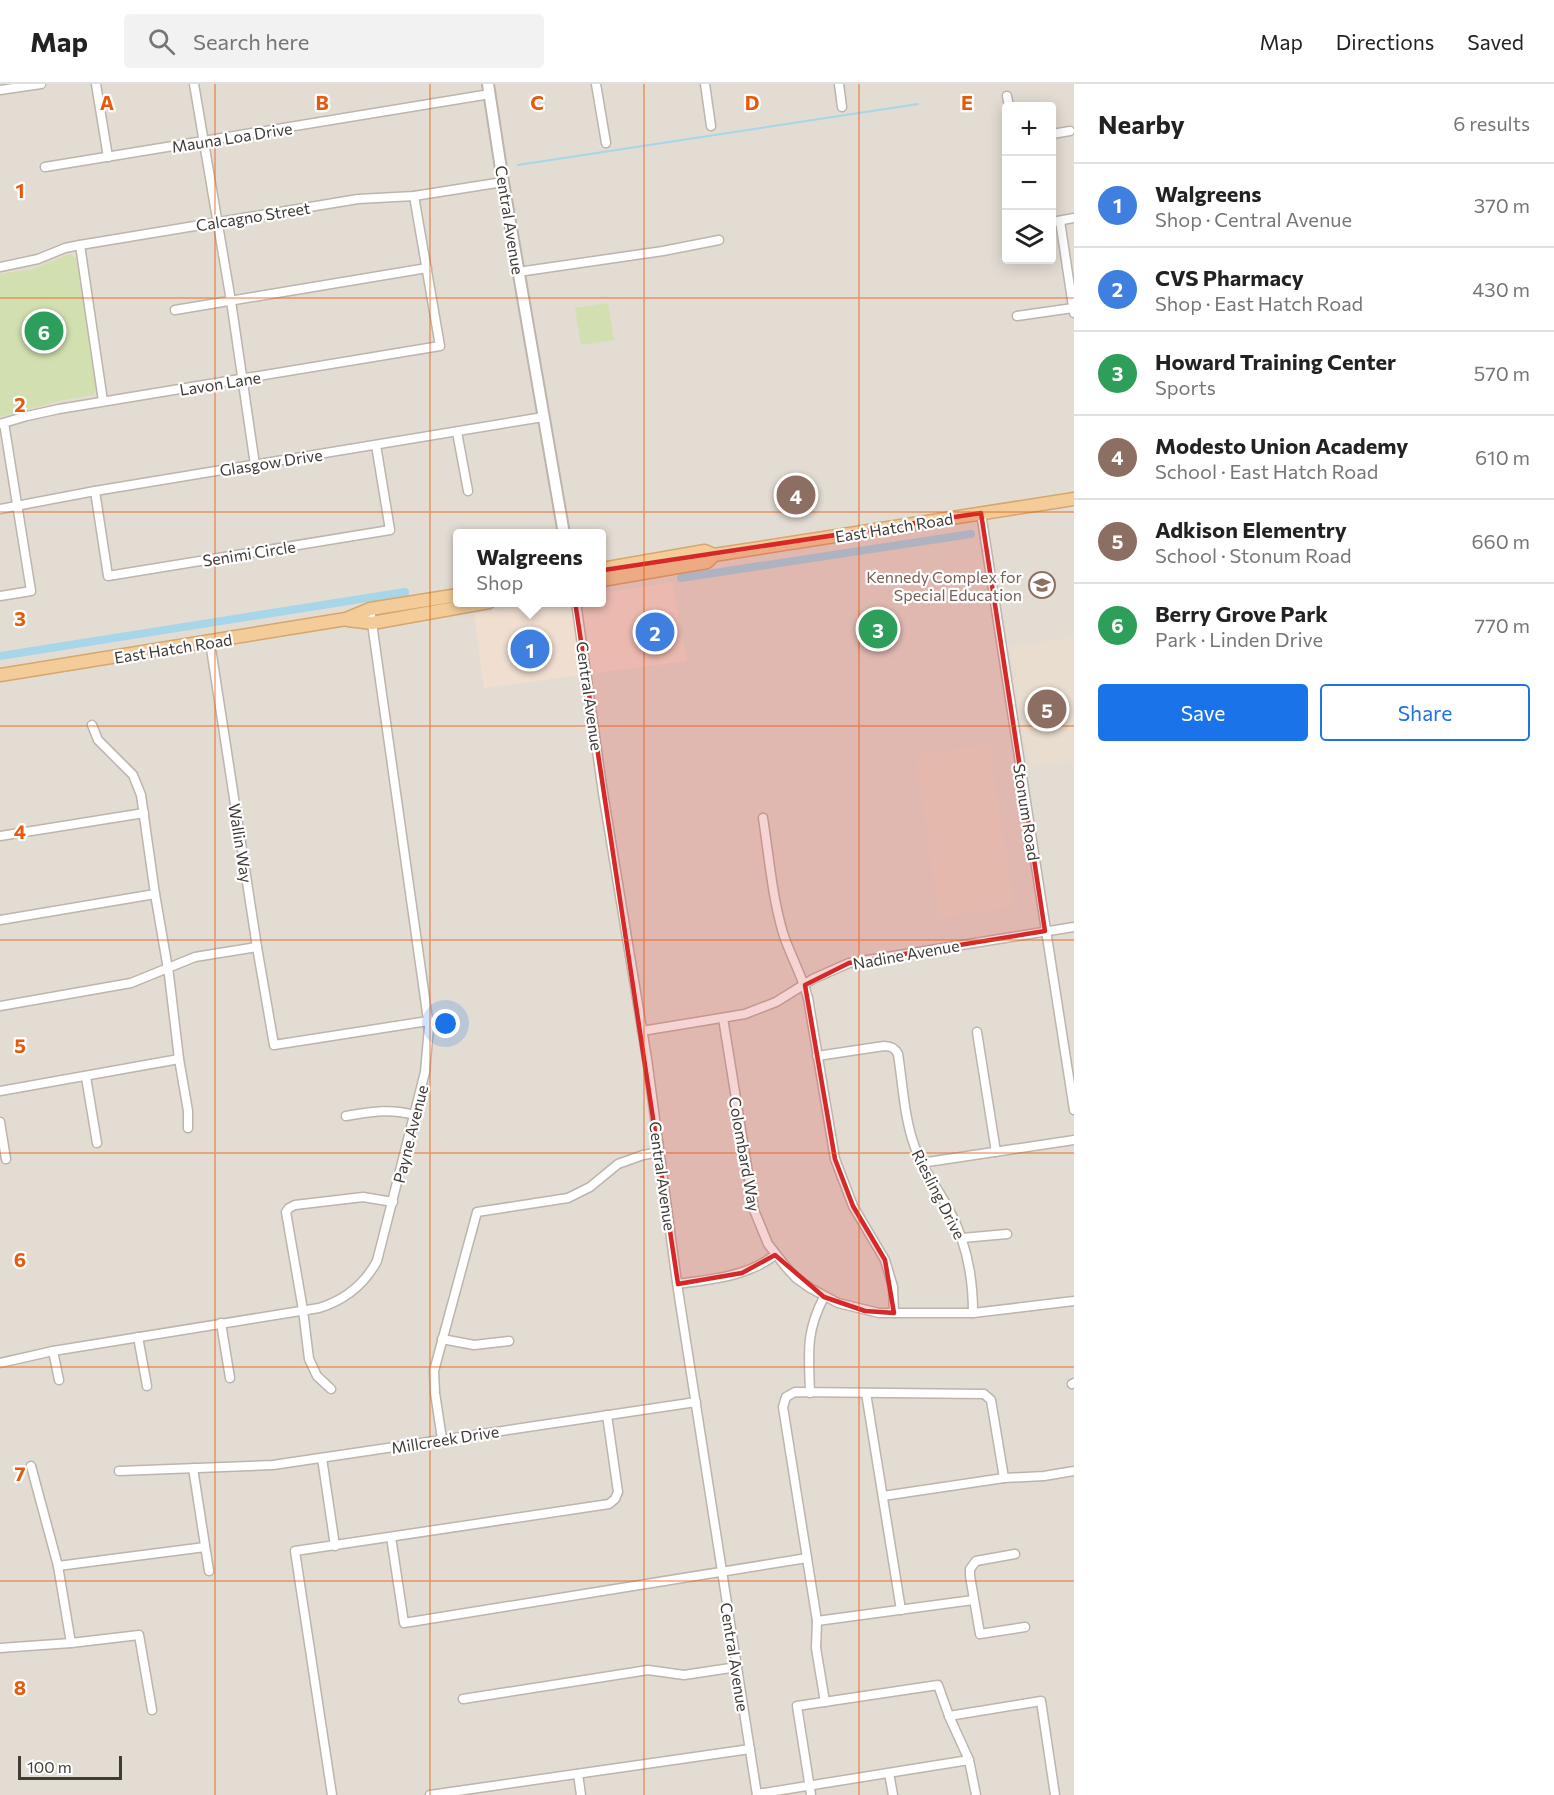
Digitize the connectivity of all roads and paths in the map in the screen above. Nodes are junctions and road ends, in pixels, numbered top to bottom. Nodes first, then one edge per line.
1 (41, 84) edge
2 (96, 84) edge
3 (194, 84) edge
4 (596, 84) edge
5 (705, 84) edge
6 (838, 84) edge
7 (489, 89) edge
8 (0, 90) edge
9 (1007, 96) dead end
10 (1008, 102) edge
11 (842, 107) dead end
12 (711, 126) dead end
13 (1070, 131) dead end
14 (1056, 133) edge
15 (204, 142) junction
16 (606, 143) dead end
17 (108, 157) junction
18 (45, 167) dead end
19 (503, 182) junction
20 (414, 196) junction
21 (1074, 218) edge
22 (1056, 221) edge
23 (218, 222) junction
24 (719, 240) dead end
25 (80, 245) junction
26 (3, 266) edge
27 (427, 268) junction
28 (518, 272) junction
29 (231, 301) junction
30 (1073, 308) edge
31 (175, 310) dead end
32 (1074, 313) edge
33 (1017, 316) dead end
34 (244, 379) junction
35 (103, 401) junction
36 (543, 417) junction
37 (2, 424) edge
38 (458, 432) junction
39 (376, 445) junction
40 (255, 465) junction
41 (94, 491) junction
42 (468, 491) dead end
43 (1074, 499) edge
44 (18, 506) junction
45 (0, 509) edge
46 (981, 513) junction
47 (563, 529) edge
48 (714, 555) junction
49 (606, 568) edge
50 (606, 579) edge
51 (0, 596) edge
52 (453, 596) edge
53 (464, 607) edge
54 (577, 607) edge
55 (370, 609) junction
56 (346, 620) junction
57 (372, 622) junction
58 (210, 642) junction
59 (0, 675) edge
60 (92, 725) dead end
61 (144, 813) junction
62 (763, 818) dead end
63 (0, 836) edge
64 (155, 894) junction
65 (0, 920) edge
66 (1074, 927) edge
67 (1045, 931) junction
68 (257, 947) junction
69 (168, 968) junction
70 (805, 985) junction
71 (0, 1006) edge
72 (723, 1018) junction
73 (428, 1021) junction
74 (642, 1031) junction
75 (977, 1032) dead end
76 (817, 1056) junction
77 (179, 1059) junction
78 (86, 1077) junction
79 (0, 1091) edge
80 (1074, 1110) edge
81 (414, 1115) junction
82 (346, 1116) dead end
83 (0, 1122) edge
84 (188, 1128) dead end
85 (1074, 1140) edge
86 (98, 1143) dead end
87 (660, 1152) junction
88 (996, 1152) junction
89 (6, 1159) dead end
90 (921, 1163) junction
91 (393, 1202) junction
92 (1007, 1234) dead end
93 (962, 1238) junction
94 (775, 1255) junction
95 (678, 1284) junction
96 (824, 1297) junction
97 (1074, 1301) edge
98 (303, 1310) junction
99 (894, 1313) junction
100 (973, 1313) junction
101 (222, 1323) junction
102 (138, 1336) junction
103 (442, 1339) junction
104 (509, 1341) dead end
105 (53, 1351) junction
106 (0, 1363) edge
107 (230, 1378) dead end
108 (59, 1380) dead end
109 (147, 1386) dead end
110 (331, 1389) dead end
111 (810, 1393) junction
112 (866, 1393) junction
113 (696, 1402) junction
114 (607, 1415) junction
115 (442, 1439) junction
116 (322, 1458) junction
117 (31, 1466) dead end
118 (193, 1468) junction
119 (119, 1471) dead end
120 (1074, 1471) edge
121 (1004, 1478) junction
122 (883, 1496) junction
123 (391, 1537) junction
124 (335, 1546) junction
125 (205, 1547) junction
126 (1015, 1554) dead end
127 (807, 1558) junction
128 (58, 1566) junction
129 (209, 1571) dead end
130 (722, 1571) junction
131 (974, 1600) junction
132 (901, 1610) junction
133 (817, 1621) junction
134 (1026, 1627) dead end
135 (71, 1643) junction
136 (0, 1648) edge
137 (737, 1667) junction
138 (463, 1699) dead end
139 (825, 1702) junction
140 (152, 1710) dead end
141 (949, 1716) junction
142 (750, 1749) junction
143 (969, 1760) junction
144 (889, 1773) junction
145 (578, 1774) junction
146 (809, 1785) junction
147 (757, 1794) edge
148 (332, 1795) edge
149 (430, 1795) edge
150 (581, 1795) edge
151 (811, 1795) edge
152 (893, 1795) edge
153 (976, 1795) edge
154 (1055, 1795) edge

1 - 8 street
2 - 17 street
3 - 15 street
4 - 16 street
5 - 12 street
6 - 11 street
7 - 15 street, Mauna Loa Drive
7 - 19 street, Central Avenue
9 - 10 street
13 - 14 street
15 - 17 street, Mauna Loa Drive
15 - 23 street
17 - 18 street, Mauna Loa Drive
19 - 20 street, Calcagno Street
19 - 28 street, Central Avenue
20 - 23 street, Calcagno Street
20 - 27 street
21 - 22 street
22 - 30 street
23 - 25 street, Calcagno Street
23 - 29 street
24 - 28 street
25 - 26 street, Calcagno Street
25 - 35 street
27 - 29 street
27 - 34 street, Lavon Lane
28 - 36 street, Central Avenue
29 - 31 street
29 - 34 street
30 - 32 street
30 - 33 street
34 - 35 street, Lavon Lane
34 - 40 street
35 - 37 street, Lavon Lane
36 - 38 street, Glasgow Drive
36 - 47 street, Central Avenue
37 - 44 street
38 - 39 street, Glasgow Drive
38 - 42 street
39 - 40 street, Glasgow Drive
39 - 41 street, Senimi Circle
40 - 41 street, Glasgow Drive
41 - 44 street, Glasgow Drive
43 - 46 main road, East Hatch Road
44 - 45 street, Glasgow Drive
44 - 51 street
46 - 48 main road, East Hatch Road
46 - 67 street, Stonum Road
48 - 49 main road, East Hatch Road
48 - 50 main road, East Hatch Road
52 - 55 main road, East Hatch Road
53 - 57 main road, East Hatch Road
54 - 74 street, Central Avenue
55 - 56 main road, East Hatch Road
55 - 57 street, Payne Avenue
56 - 57 main road, East Hatch Road
56 - 58 main road, East Hatch Road
57 - 73 street, Payne Avenue
58 - 59 main road, East Hatch Road
58 - 68 street, Wallin Way
60 - 61 street
61 - 63 street
61 - 64 street
62 - 70 street
64 - 65 street
64 - 69 street
66 - 67 street, Nadine Avenue
67 - 70 street, Nadine Avenue
67 - 80 street, Stonum Road
68 - 69 street
68 - 73 street, Wallin Way
69 - 71 street
69 - 77 street
70 - 72 street, Nadine Avenue
70 - 76 street
72 - 74 street, Nadine Avenue
72 - 94 street, Colombard Way
73 - 81 street, Payne Avenue
74 - 87 street, Central Avenue
75 - 88 street
76 - 90 street, Riesling Drive
76 - 99 street
77 - 78 street
77 - 84 street
78 - 79 street
78 - 86 street
81 - 82 street
81 - 91 street, Payne Avenue
83 - 89 street
85 - 88 street
87 - 95 street, Central Avenue
87 - 103 street
88 - 90 street
90 - 93 street, Riesling Drive
91 - 98 street, Payne Avenue
91 - 98 street
92 - 93 street
93 - 100 street, Riesling Drive
94 - 95 street
94 - 96 street, Colombard Way
95 - 113 street, Central Avenue
96 - 99 street, Colombard Way
96 - 111 street
97 - 100 street, Colombard Way
98 - 101 street, Payne Avenue
98 - 110 street
99 - 100 street, Colombard Way
101 - 102 street, Payne Avenue
101 - 107 street
102 - 105 street, Payne Avenue
102 - 109 street
103 - 104 street
103 - 115 street
105 - 106 street, Payne Avenue
105 - 108 street
111 - 112 street
111 - 127 street
112 - 121 street
112 - 122 street
113 - 114 street, Millcreek Drive
113 - 130 street, Central Avenue
114 - 115 street, Millcreek Drive
114 - 123 street
115 - 116 street, Millcreek Drive
116 - 118 street, Millcreek Drive
116 - 124 street
117 - 128 street
118 - 119 street, Millcreek Drive
118 - 125 street
120 - 121 street
121 - 122 street
122 - 132 street
123 - 124 street
123 - 130 street
124 - 148 street
125 - 128 street
125 - 129 street
126 - 131 street
127 - 130 street
127 - 133 street
128 - 135 street
130 - 137 street, Central Avenue
131 - 132 street
131 - 134 street
132 - 133 street
133 - 139 street
135 - 136 street
135 - 140 street
137 - 138 street
137 - 142 street, Central Avenue
139 - 141 street
139 - 146 street
141 - 143 street
141 - 154 street
142 - 145 street
142 - 147 street, Central Avenue
143 - 144 street
143 - 153 street
144 - 146 street
144 - 152 street
145 - 149 street
145 - 150 street
146 - 147 street
146 - 151 street

